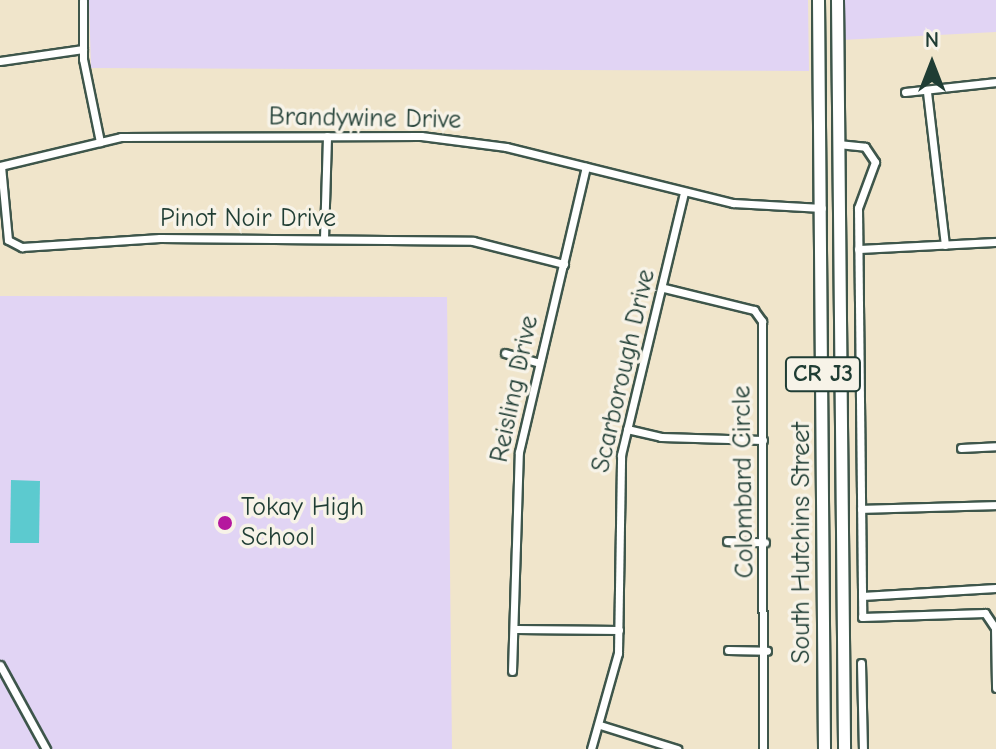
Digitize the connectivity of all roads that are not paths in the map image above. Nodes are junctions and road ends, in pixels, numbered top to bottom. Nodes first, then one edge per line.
1 (83, 0) edge
2 (818, 0) edge
3 (837, 0) edge
4 (83, 49) junction
5 (0, 61) edge
6 (996, 82) edge
7 (905, 92) dead end
8 (927, 92) junction
9 (327, 136) junction
10 (100, 142) junction
11 (838, 144) junction
12 (0, 166) edge
13 (586, 167) junction
14 (684, 192) junction
15 (822, 208) junction
16 (324, 238) junction
17 (996, 242) edge
18 (945, 245) junction
19 (858, 249) junction
20 (564, 264) junction
21 (664, 288) junction
22 (505, 353) dead end
23 (539, 363) junction
24 (627, 429) junction
25 (763, 440) junction
26 (996, 446) edge
27 (961, 448) dead end
28 (996, 505) edge
29 (861, 509) junction
30 (727, 541) dead end
31 (765, 542) junction
32 (996, 588) edge
33 (862, 596) junction
34 (517, 629) junction
35 (619, 630) junction
36 (728, 650) dead end
37 (767, 651) junction
38 (861, 663) dead end
39 (0, 665) edge
40 (512, 671) dead end
41 (996, 688) edge
42 (600, 725) junction
43 (46, 749) edge
44 (591, 749) edge
45 (677, 749) edge
46 (763, 749) edge
47 (824, 749) edge
48 (844, 749) edge
49 (863, 749) edge

1 - 4 street
2 - 15 main road, South Hutchins Street / CR J3
3 - 11 main road, South Hutchins Street / CR J3
4 - 5 street
4 - 10 street
6 - 8 street
7 - 8 street
8 - 18 street
9 - 10 street, Brandywine Drive
9 - 13 street, Brandywine Drive
9 - 16 street
10 - 12 street, Brandywine Drive
11 - 19 street
11 - 48 main road, South Hutchins Street / CR J3
12 - 16 street, Pinot Noir Drive
13 - 14 street, Brandywine Drive
13 - 20 street, Reisling Drive
14 - 15 street, Brandywine Drive
14 - 21 street, Scarborough Drive
15 - 47 main road, South Hutchins Street / CR J3
16 - 20 street, Pinot Noir Drive
17 - 18 street
18 - 19 street
19 - 29 street
20 - 23 street, Reisling Drive
21 - 24 street, Scarborough Drive
21 - 25 street, Colombard Circle
22 - 23 street
23 - 34 street, Reisling Drive
24 - 25 street
24 - 35 street, Scarborough Drive
25 - 31 street, Colombard Circle
26 - 27 street
28 - 29 street
29 - 33 street
30 - 31 street
31 - 37 street, Colombard Circle
32 - 33 street
33 - 41 street
34 - 35 street
34 - 40 street, Reisling Drive
35 - 42 street, Scarborough Drive
36 - 37 street
37 - 46 street, Colombard Circle
38 - 49 street
39 - 43 street
42 - 44 street, Scarborough Drive
42 - 45 street

